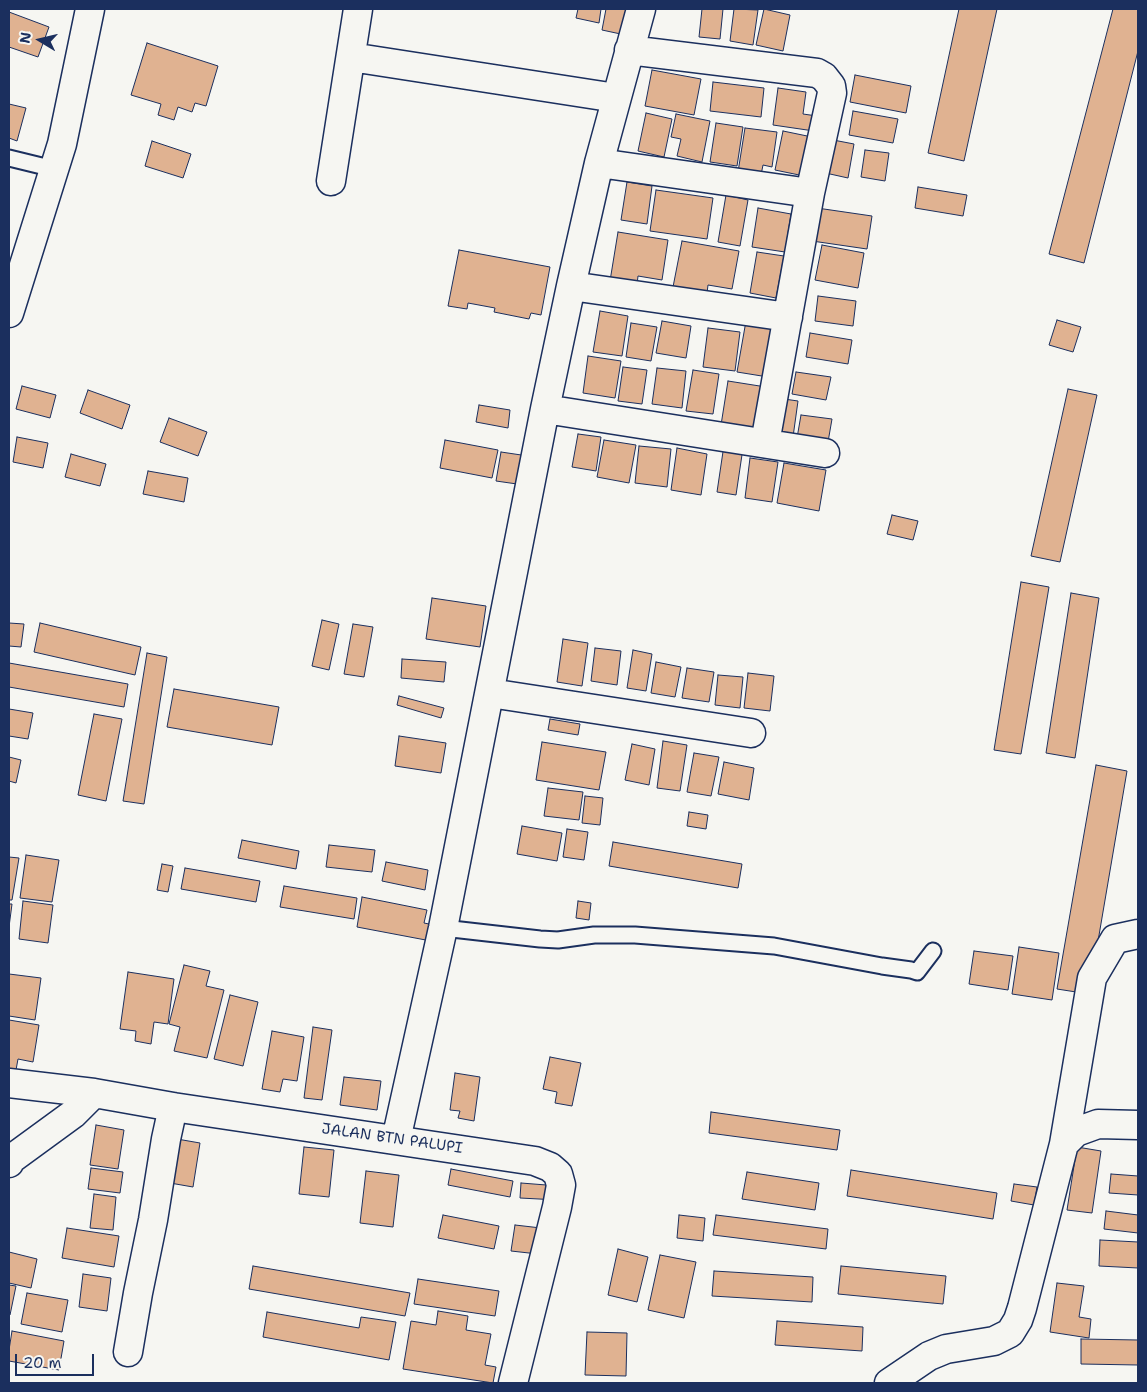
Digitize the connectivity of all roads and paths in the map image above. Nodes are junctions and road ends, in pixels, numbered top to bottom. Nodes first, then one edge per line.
1 (90, 9) edge
2 (358, 9) edge
3 (641, 9) edge
4 (629, 50) junction
5 (351, 57) junction
6 (616, 98) junction
7 (9, 158) edge
8 (599, 163) junction
9 (54, 169) junction
10 (331, 181) dead end
11 (810, 193) junction
12 (571, 286) junction
13 (9, 313) edge
14 (788, 317) junction
15 (545, 409) junction
16 (765, 443) junction
17 (825, 453) dead end
18 (490, 693) junction
19 (751, 733) dead end
20 (443, 928) junction
21 (1138, 934) edge
22 (933, 950) dead end
23 (9, 1083) edge
24 (94, 1093) junction
25 (173, 1107) junction
26 (1138, 1125) edge
27 (396, 1140) junction
28 (1064, 1144) junction
29 (9, 1159) edge
30 (128, 1352) dead end
31 (513, 1383) edge
32 (889, 1383) edge

1 - 9 street
2 - 5 street
3 - 4 street
4 - 6 street
4 - 11 street
5 - 6 street
5 - 10 street
6 - 8 street
7 - 9 lane
8 - 11 street
8 - 12 street
9 - 13 street
11 - 14 street
12 - 14 street
12 - 15 street
14 - 16 street
15 - 16 street
15 - 18 street
16 - 17 street
18 - 19 street
18 - 20 street
20 - 22 lane
20 - 27 street
21 - 28 street
23 - 24 street, JALAN BTN PALUPI
24 - 25 street, JALAN BTN PALUPI
24 - 29 street
25 - 27 street, JALAN BTN PALUPI
25 - 30 street
26 - 28 street
27 - 31 street, JALAN BTN PALUPI
28 - 32 street

